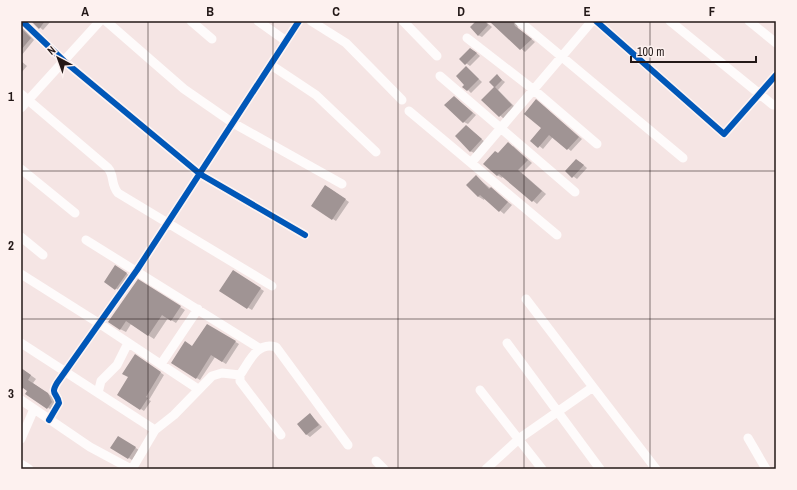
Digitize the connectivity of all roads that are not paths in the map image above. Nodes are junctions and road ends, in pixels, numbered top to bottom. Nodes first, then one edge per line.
1 (22, 21) edge
2 (100, 21) edge
3 (106, 21) edge
4 (191, 21) edge
5 (258, 21) edge
6 (299, 21) edge
7 (311, 21) edge
8 (403, 21) edge
9 (519, 21) edge
10 (592, 21) edge
11 (596, 21) edge
12 (670, 21) edge
13 (749, 21) edge
14 (467, 38) dead end
15 (212, 39) dead end
16 (286, 41) junction
17 (776, 43) edge
18 (437, 56) dead end
19 (562, 57) junction
20 (64, 61) junction
21 (271, 65) junction
22 (776, 74) edge
23 (440, 76) dead end
24 (534, 90) junction
25 (759, 94) junction
26 (24, 97) edge
27 (402, 100) dead end
28 (773, 105) dead end
29 (21, 108) edge
30 (409, 111) dead end
31 (233, 123) junction
32 (501, 128) junction
33 (597, 144) dead end
34 (376, 152) dead end
35 (683, 158) dead end
36 (471, 163) junction
37 (21, 169) edge
38 (200, 174) junction
39 (342, 184) dead end
40 (575, 192) dead end
41 (75, 212) dead end
42 (168, 223) junction
43 (305, 235) dead end
44 (557, 235) dead end
45 (21, 237) edge
46 (86, 240) dead end
47 (43, 255) dead end
48 (137, 270) junction
49 (21, 274) edge
50 (272, 286) dead end
51 (526, 299) dead end
52 (198, 309) junction
53 (100, 324) junction
54 (128, 342) junction
55 (21, 343) edge
56 (506, 343) dead end
57 (259, 348) junction
58 (161, 364) junction
59 (66, 372) junction
60 (240, 376) junction
61 (594, 386) junction
62 (198, 389) junction
63 (480, 390) dead end
64 (98, 393) junction
65 (21, 400) edge
66 (34, 409) junction
67 (557, 411) junction
68 (49, 420) junction
69 (154, 430) junction
70 (281, 435) dead end
71 (520, 438) junction
72 (748, 438) dead end
73 (21, 440) edge
74 (348, 445) dead end
75 (376, 461) dead end
76 (21, 464) edge
77 (29, 469) edge
78 (132, 469) edge
79 (384, 469) edge
80 (486, 469) edge
81 (542, 469) edge
82 (600, 469) edge
83 (656, 469) edge
84 (766, 469) edge

1 - 20 street
2 - 20 street
3 - 31 street
4 - 15 street
5 - 16 street
6 - 16 street
7 - 27 street
8 - 18 street
9 - 19 street
10 - 19 street
11 - 25 street
12 - 25 street
13 - 17 street
14 - 24 street
16 - 21 street
19 - 24 street
19 - 35 street
20 - 26 street
20 - 38 street
21 - 31 street
21 - 34 street
22 - 25 street
23 - 32 street
24 - 32 street
24 - 33 street
25 - 28 street
26 - 29 street
26 - 42 street
30 - 36 street
31 - 38 street
31 - 39 street
32 - 36 street
32 - 40 street
36 - 44 street
37 - 41 street
38 - 42 street
38 - 43 street
42 - 48 street
42 - 50 street
45 - 47 street
46 - 48 street
48 - 52 street
48 - 53 street
49 - 53 street
51 - 61 street
52 - 57 street
52 - 58 street
53 - 54 street
53 - 59 street
54 - 58 street
54 - 64 street
55 - 59 street
56 - 67 street
57 - 60 street
57 - 74 street
58 - 62 street
59 - 64 street
59 - 68 street
60 - 62 street
60 - 70 street
61 - 67 street
61 - 83 street
62 - 69 street
63 - 71 street
64 - 69 street
65 - 66 street
66 - 68 street
66 - 73 street
67 - 71 street
67 - 82 street
68 - 78 street
69 - 78 street
71 - 80 street
71 - 81 street
72 - 84 street
75 - 79 street
76 - 77 street

